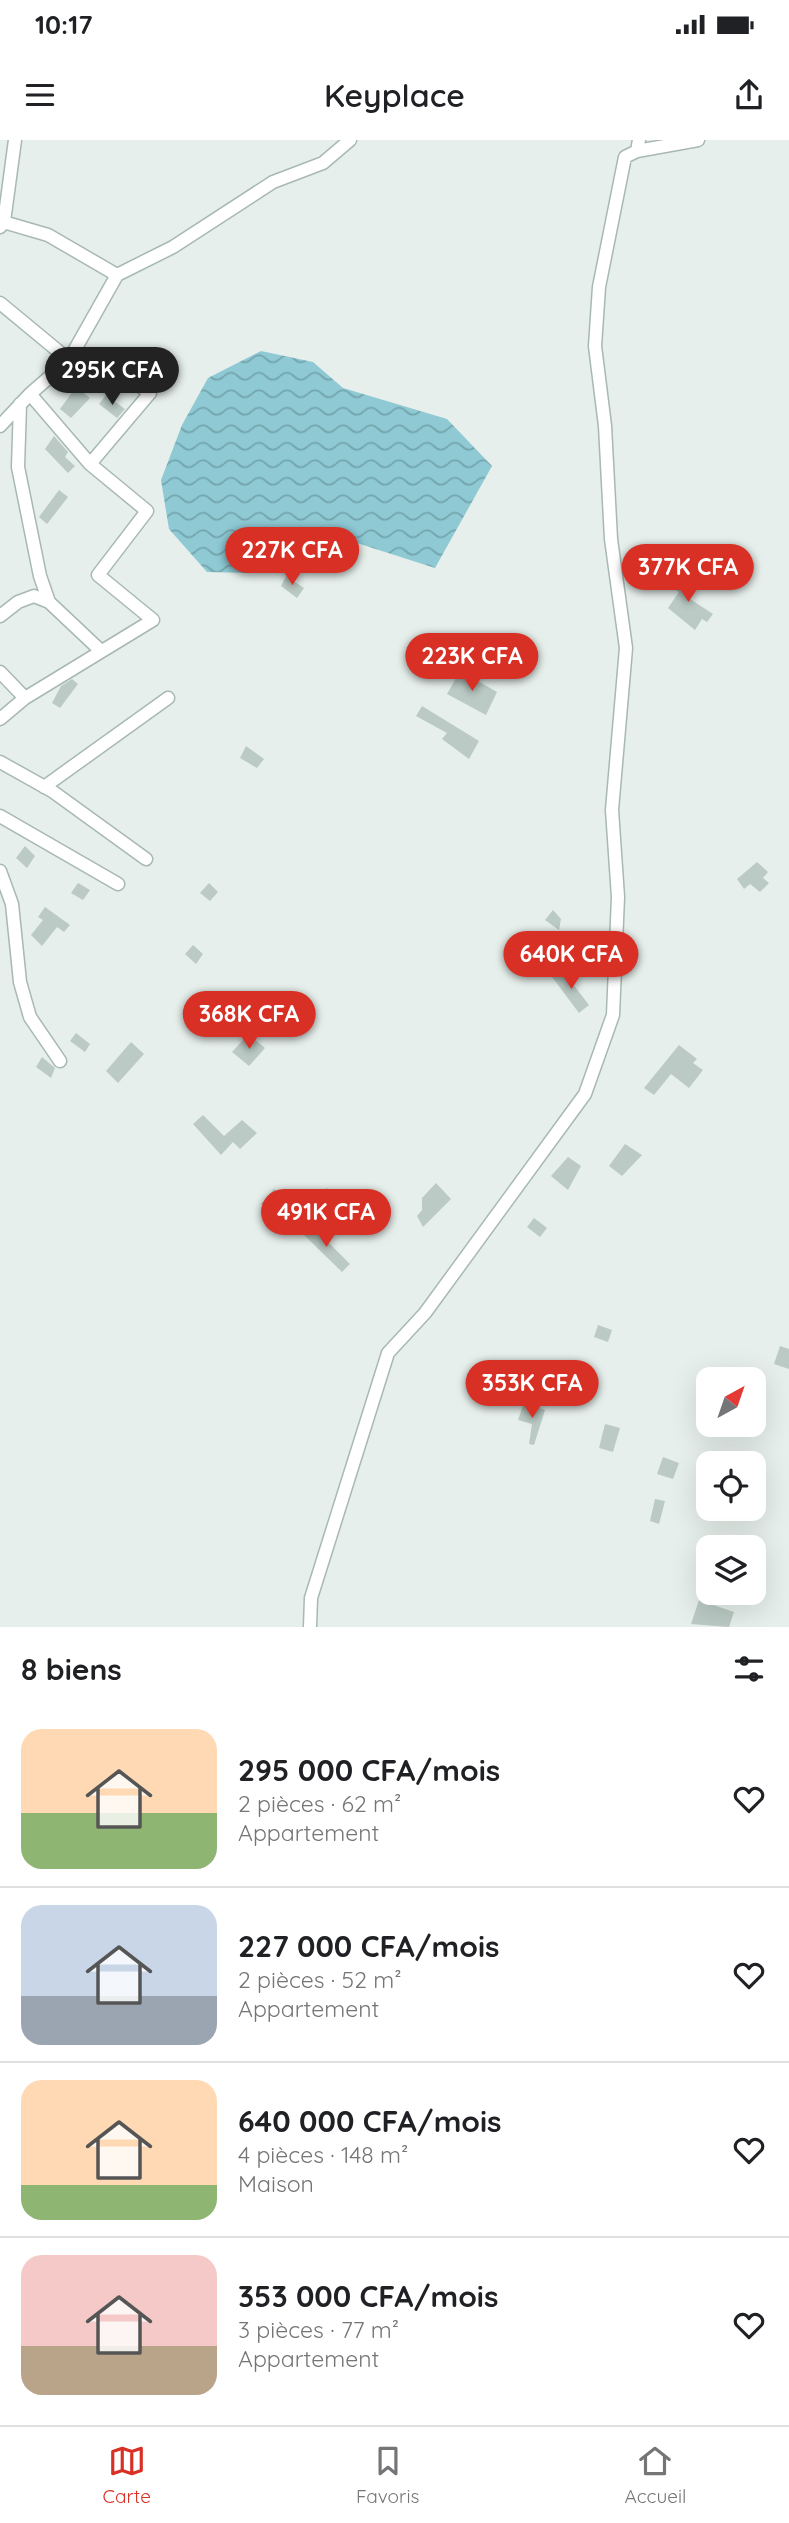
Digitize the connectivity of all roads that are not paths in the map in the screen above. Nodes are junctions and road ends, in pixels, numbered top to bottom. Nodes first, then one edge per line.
1 (15, 140) edge
2 (350, 140) edge
3 (698, 140) edge
4 (638, 145) edge
5 (1, 223) edge
6 (117, 275) junction
7 (0, 303) edge
8 (69, 360) junction
9 (30, 394) junction
10 (20, 404) junction
11 (0, 426) edge
12 (90, 464) junction
13 (49, 602) junction
14 (0, 616) edge
15 (101, 651) junction
16 (0, 672) edge
17 (25, 698) junction
18 (168, 698) dead end
19 (0, 719) edge
20 (0, 762) edge
21 (44, 787) junction
22 (0, 816) edge
23 (146, 859) dead end
24 (0, 871) edge
25 (118, 884) dead end
26 (60, 1062) dead end
27 (310, 1627) edge

1 - 5 street
2 - 6 street
3 - 4 street
4 - 27 street
5 - 6 street
6 - 8 street
7 - 8 street
8 - 9 street
8 - 12 street
9 - 10 street
9 - 12 street
10 - 11 street
10 - 13 street
12 - 15 street
13 - 14 street
13 - 15 street
15 - 17 street
16 - 17 street
17 - 19 street
18 - 21 street
20 - 21 street
21 - 23 street
22 - 25 street
24 - 26 street

